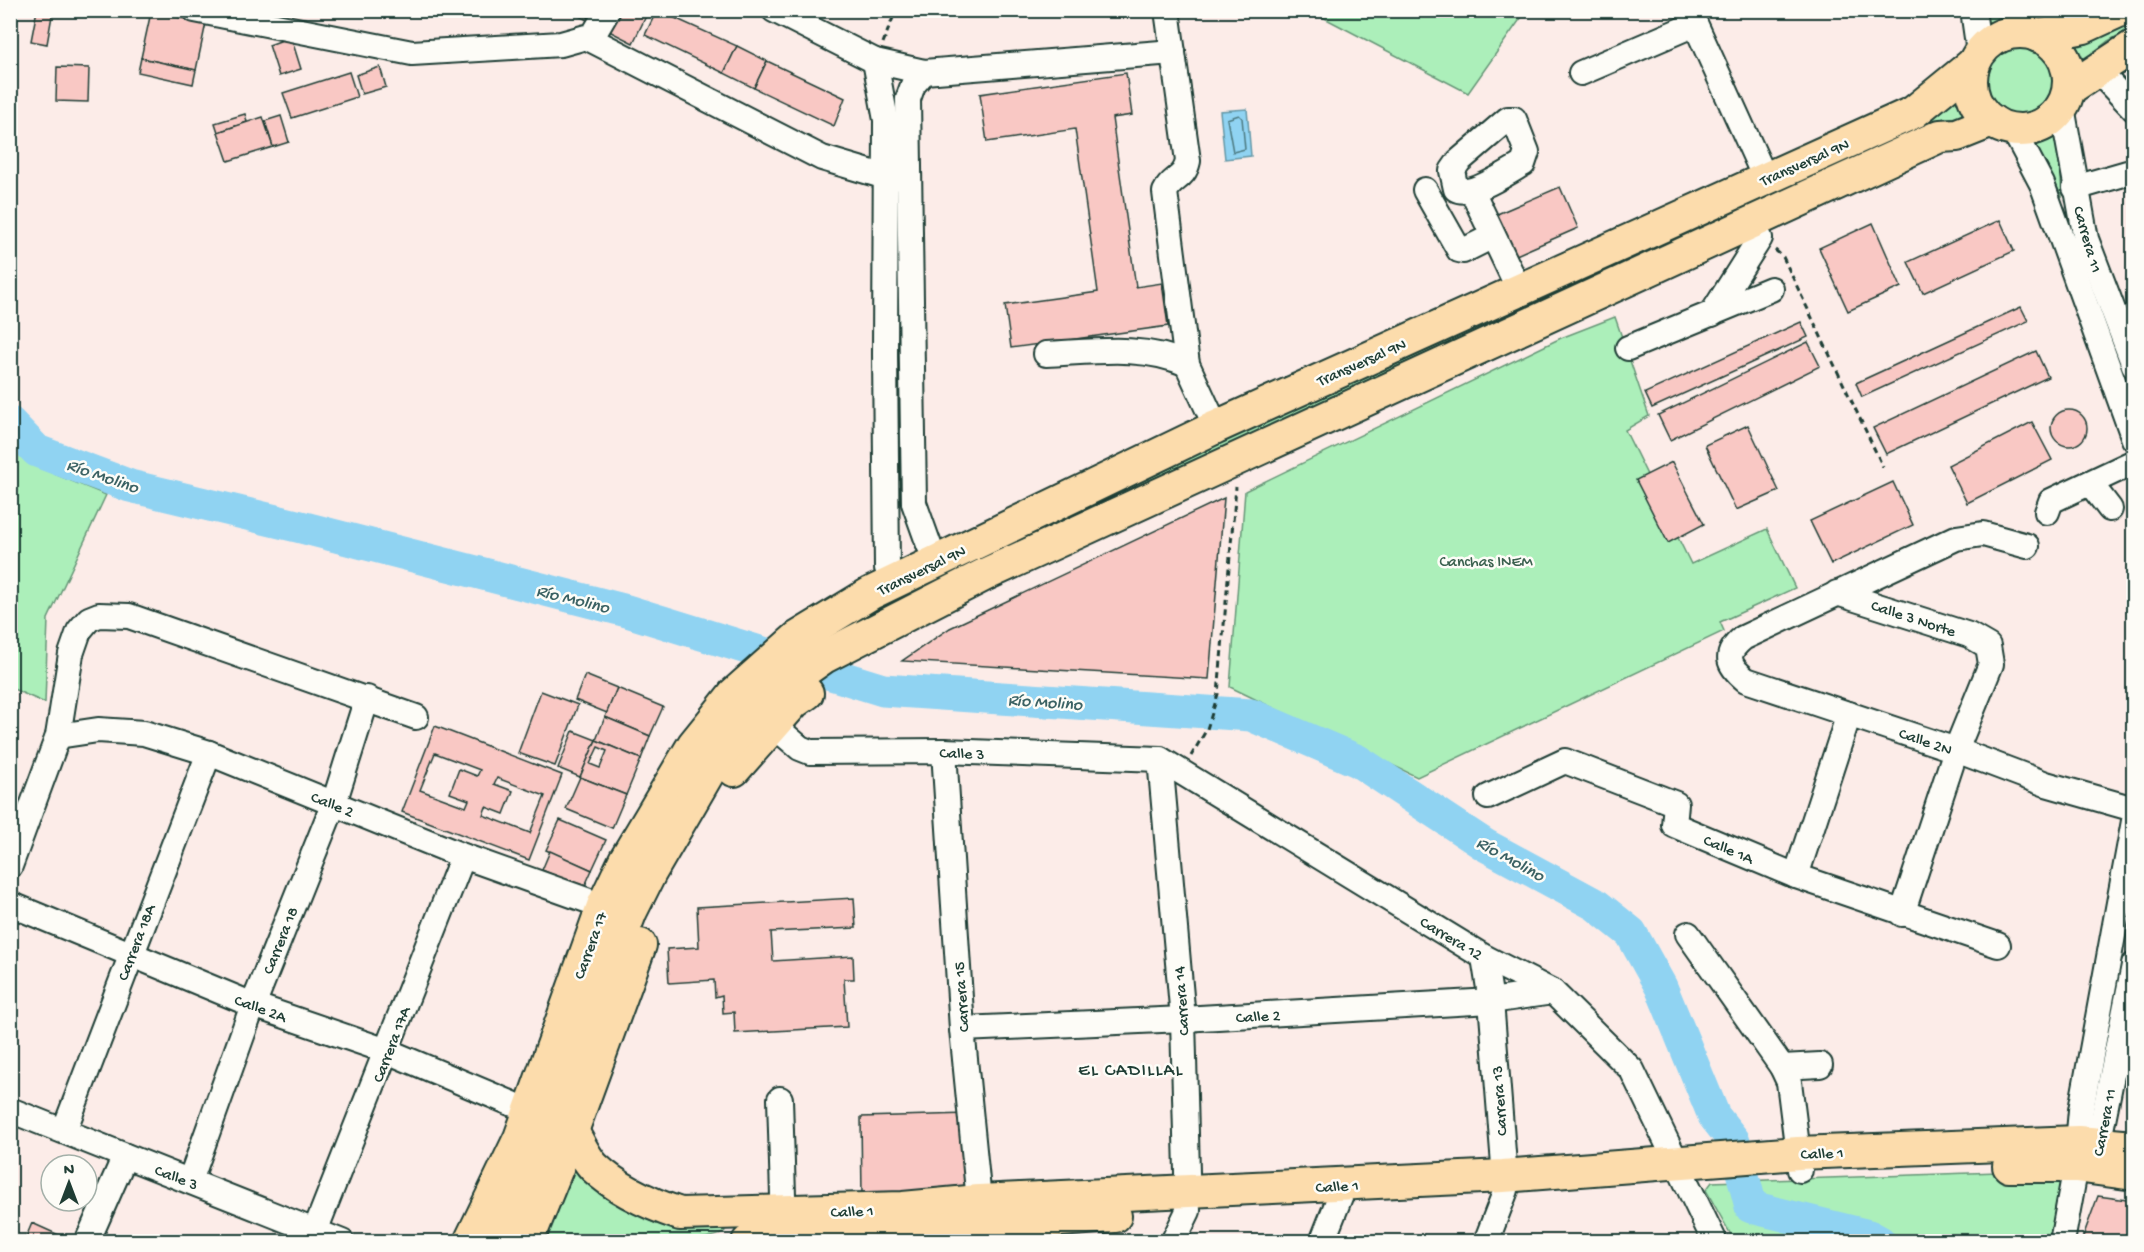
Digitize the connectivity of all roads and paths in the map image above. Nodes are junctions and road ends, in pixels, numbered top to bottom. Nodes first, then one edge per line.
1 (195, 10) edge
2 (608, 10) edge
3 (774, 10) edge
4 (896, 10) edge
5 (1167, 10) edge
6 (1973, 10) edge
7 (2121, 10) edge
8 (1692, 17) edge
9 (2029, 27) edge
10 (591, 39) junction
11 (1173, 52) junction
12 (2118, 59) edge
13 (875, 61) junction
14 (1968, 65) junction
15 (924, 72) junction
16 (1581, 73) dead end
17 (2066, 98) junction
18 (2133, 109) edge
19 (2003, 125) junction
20 (1957, 135) junction
21 (1761, 171) junction
22 (2133, 171) edge
23 (897, 177) junction
24 (2075, 188) junction
25 (1425, 190) dead end
26 (1472, 191) dead end
27 (1493, 236) junction
28 (1760, 238) junction
29 (1512, 275) junction
30 (1771, 289) dead end
31 (1712, 314) junction
32 (1628, 348) dead end
33 (1046, 354) dead end
34 (1187, 364) junction
35 (2133, 365) edge
36 (1212, 420) junction
37 (2133, 439) edge
38 (2133, 462) edge
39 (1883, 467) dead end
40 (1237, 473) junction
41 (2090, 483) junction
42 (2110, 509) dead end
43 (2046, 512) dead end
44 (1104, 533) junction
45 (1070, 536) junction
46 (929, 545) junction
47 (2027, 546) dead end
48 (887, 568) junction
49 (1837, 593) junction
50 (797, 638) junction
51 (834, 662) junction
52 (777, 688) junction
53 (367, 698) junction
54 (1849, 714) junction
55 (416, 717) dead end
56 (774, 726) junction
57 (58, 736) junction
58 (1956, 750) junction
59 (944, 751) junction
60 (209, 753) junction
61 (1160, 759) junction
62 (1181, 772) junction
63 (1488, 797) dead end
64 (334, 803) junction
65 (2133, 809) edge
66 (2133, 821) edge
67 (463, 856) junction
68 (10, 866) edge
69 (1796, 876) junction
70 (10, 904) edge
71 (603, 906) junction
72 (1902, 914) junction
73 (1688, 934) dead end
74 (1998, 945) dead end
75 (130, 955) junction
76 (1484, 957) junction
77 (2133, 965) edge
78 (1553, 992) junction
79 (1491, 1001) junction
80 (253, 1005) junction
81 (1183, 1019) junction
82 (962, 1029) junction
83 (387, 1051) junction
84 (1820, 1065) dead end
85 (1782, 1067) junction
86 (780, 1099) dead end
87 (513, 1104) junction
88 (10, 1110) edge
89 (64, 1131) junction
90 (572, 1131) junction
91 (2133, 1147) edge
92 (2087, 1155) junction
93 (125, 1156) junction
94 (1788, 1162) junction
95 (1692, 1167) junction
96 (2133, 1174) edge
97 (190, 1180) junction
98 (1504, 1183) junction
99 (1341, 1192) junction
100 (1188, 1201) junction
101 (981, 1223) edge
102 (315, 1231) junction
103 (784, 1231) edge
104 (2062, 1240) edge
105 (87, 1242) edge
106 (342, 1242) edge
107 (453, 1242) edge
108 (470, 1242) edge
109 (497, 1242) edge
110 (527, 1242) edge
111 (748, 1242) edge
112 (1173, 1242) edge
113 (1322, 1242) edge
114 (1486, 1242) edge
115 (1715, 1242) edge

1 - 10 street
2 - 10 street
3 - 13 street
4 - 13 path
5 - 11 street
6 - 14 street
7 - 9 main road
8 - 16 street
8 - 21 street
9 - 14 main road
9 - 17 main road
10 - 23 street
11 - 15 street
11 - 34 street
12 - 17 main road
12 - 18 street
13 - 15 street
13 - 23 street
14 - 19 main road
14 - 21 main road, Transversal 9N
15 - 23 street
17 - 19 main road
17 - 24 street, Carrera 11
19 - 20 main road, Transversal 9N
19 - 37 street
20 - 28 main road, Transversal 9N
20 - 45 main road, Transversal 9N
21 - 29 main road
21 - 36 main road, Transversal 9N
22 - 24 street
23 - 46 street
23 - 48 street
24 - 35 street, Carrera 11
25 - 27 street
26 - 27 street
27 - 29 street
28 - 31 street
28 - 39 path
28 - 40 main road, Transversal 9N
29 - 36 main road
30 - 31 street
31 - 32 street
33 - 34 street
34 - 36 street
36 - 46 main road
36 - 50 main road, Transversal 9N
38 - 41 street
40 - 44 main road, Transversal 9N
40 - 62 path
41 - 42 street
41 - 43 street
44 - 45 main road
44 - 51 main road, Transversal 9N
45 - 51 main road, Transversal 9N
46 - 48 main road
47 - 49 street
48 - 50 main road
49 - 54 street, Calle 2N
49 - 58 street, Calle 3 Norte
50 - 52 main road, Transversal 9N
51 - 52 main road, Transversal 9N
52 - 56 main road
52 - 71 main road, Carrera 17
52 - 109 main road, Carrera 17
53 - 55 street
53 - 57 street
53 - 64 street, Carrera 18
54 - 58 street, Calle 2N
54 - 69 street
56 - 59 street, Calle 3
56 - 90 main road
57 - 60 street, Calle 2
57 - 68 street
58 - 65 street, Calle 2N
58 - 72 street
59 - 61 street, Calle 3
59 - 82 street, Carrera 15
60 - 64 street, Calle 2
60 - 75 street, Carrera 18A
61 - 62 street, Carrera 12
61 - 81 street, Carrera 14
62 - 76 street, Carrera 12
63 - 69 street, Calle 1A
64 - 67 street, Calle 2
64 - 80 street, Carrera 18
66 - 92 street
67 - 71 street, Calle 2
67 - 83 street, Carrera 17A
69 - 72 street, Calle 1A
70 - 75 street, Calle 2A
71 - 87 main road
71 - 108 main road, Carrera 17
72 - 74 street, Calle 1A
73 - 85 street
75 - 80 street, Calle 2A
75 - 89 street, Carrera 18A
76 - 78 street, Carrera 12
76 - 79 street, Carrera 13
77 - 92 street, Carrera 11
78 - 79 street, Calle 2
78 - 95 street, Carrera 12
79 - 81 street, Calle 2
79 - 98 street, Carrera 13
80 - 83 street, Calle 2A
80 - 97 street, Carrera 18
81 - 82 street, Calle 2
81 - 100 street, Carrera 14
82 - 101 street, Carrera 15
83 - 87 street, Calle 2A
83 - 102 street, Carrera 17A
84 - 85 street
85 - 94 street
86 - 103 street
87 - 107 main road
88 - 89 street, Calle 3
89 - 93 street, Calle 3
90 - 103 main road, Calle 1
90 - 110 main road
91 - 92 main road, Calle 1
92 - 94 main road, Calle 1
92 - 96 main road, Calle 1
92 - 104 street, Carrera 11
93 - 97 street, Calle 3
93 - 105 street
94 - 95 main road, Calle 1
95 - 98 main road, Calle 1
95 - 115 street
97 - 102 street, Calle 3
98 - 99 main road, Calle 1
98 - 114 street, Carrera 13
99 - 100 main road, Calle 1
99 - 113 street
100 - 101 main road, Calle 1
100 - 112 street, Carrera 14
101 - 103 main road, Calle 1
102 - 106 street, Calle 3
103 - 111 main road, Calle 1

